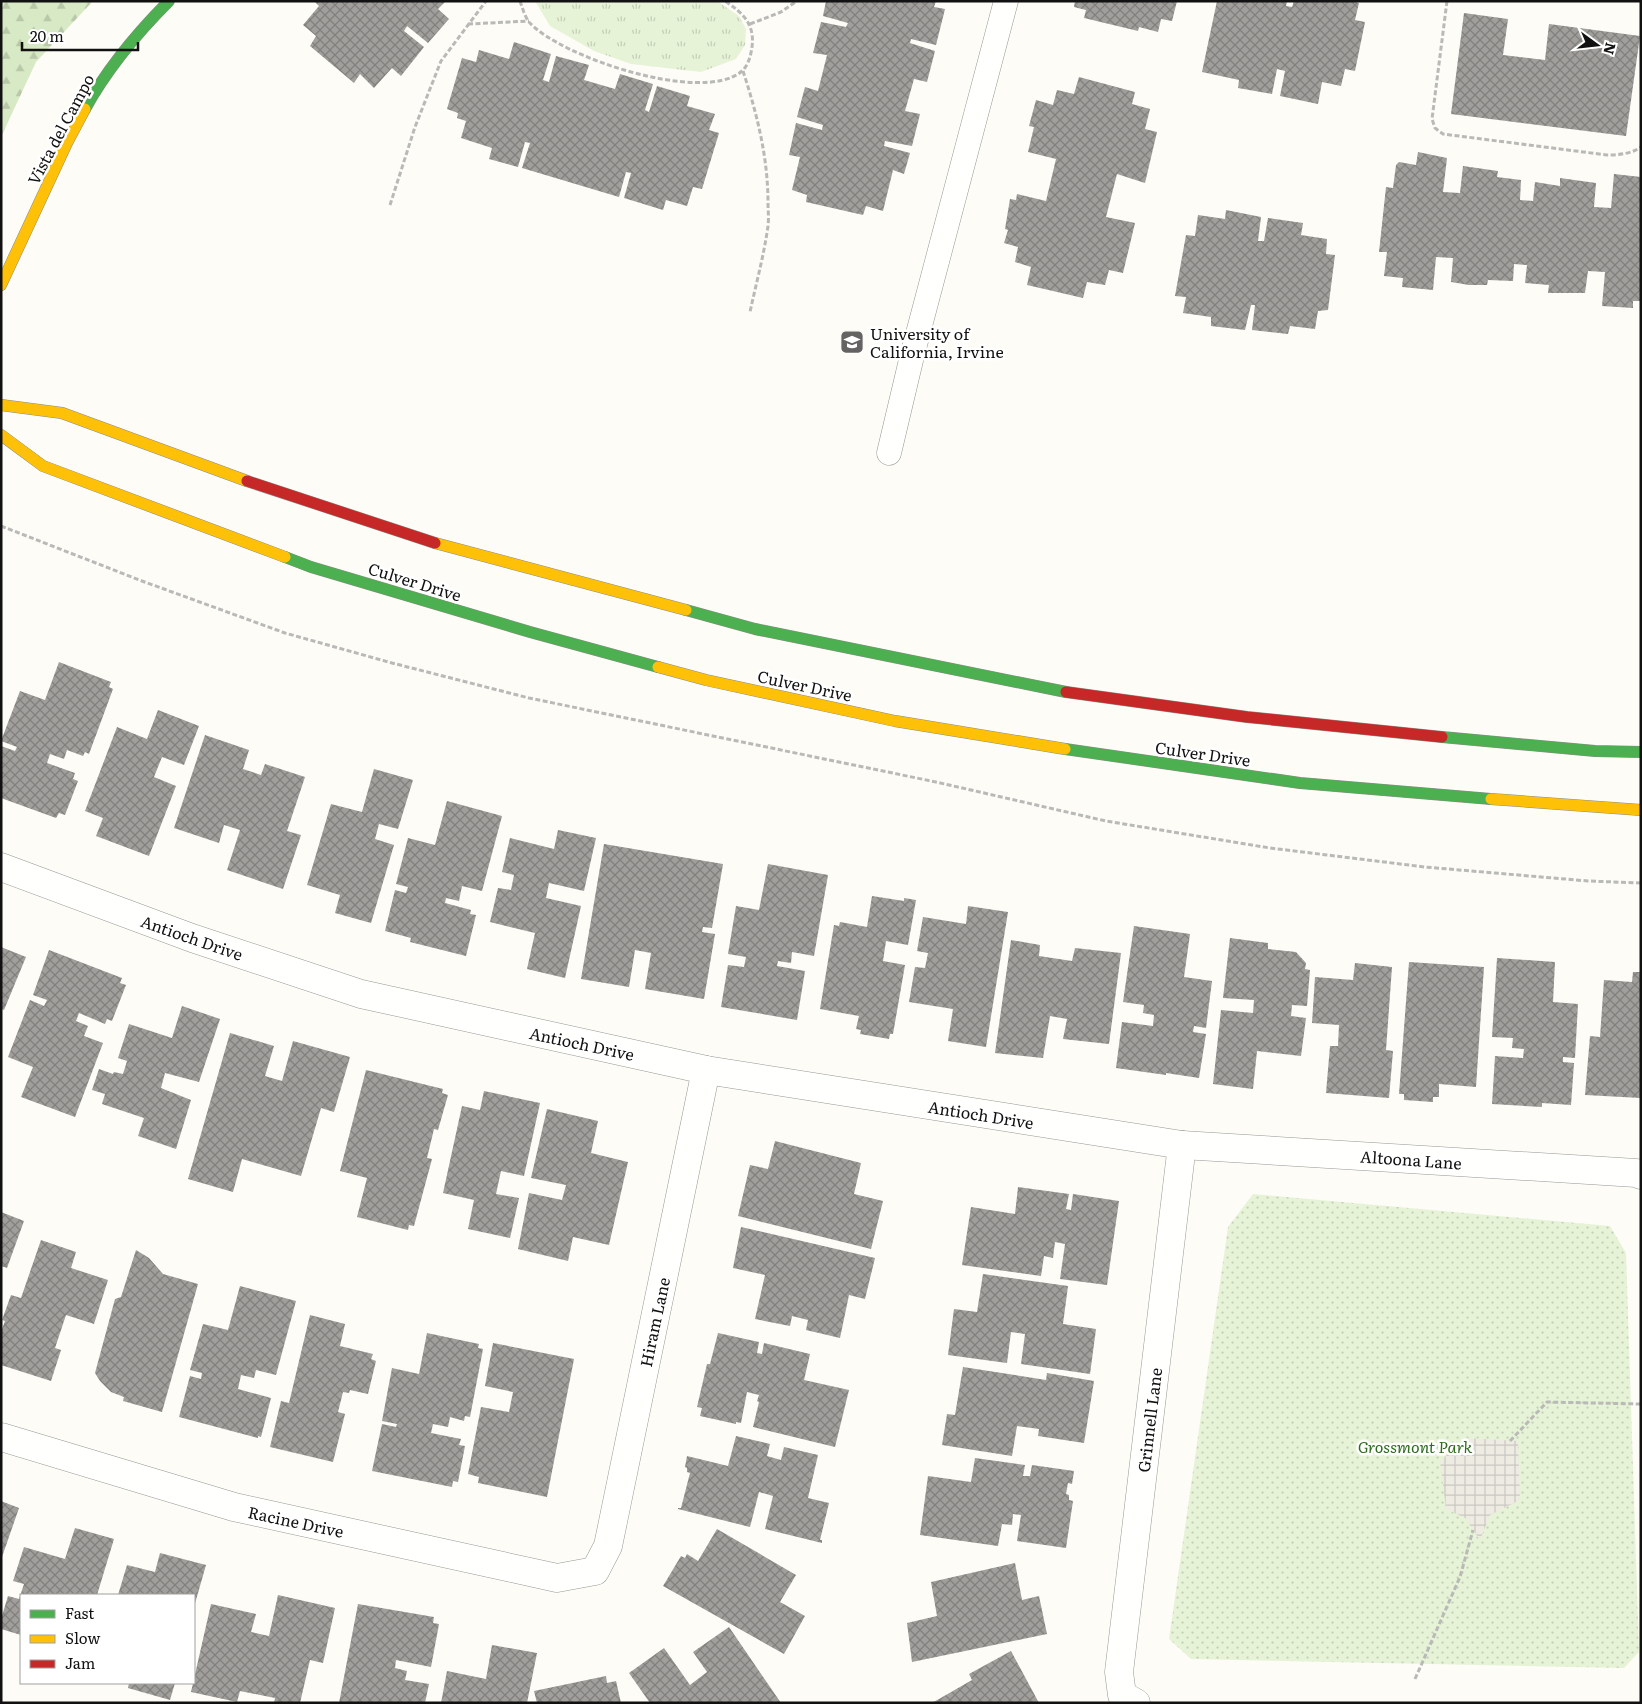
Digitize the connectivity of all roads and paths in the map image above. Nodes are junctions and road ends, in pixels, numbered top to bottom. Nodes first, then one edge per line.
1 (169, 1) edge
2 (486, 1) edge
3 (520, 1) edge
4 (725, 1) edge
5 (797, 1) edge
6 (1006, 1) edge
7 (1447, 1) edge
8 (529, 22) junction
9 (468, 24) junction
10 (750, 24) junction
11 (743, 71) junction
12 (1641, 146) edge
13 (390, 205) dead end
14 (1, 285) edge
15 (750, 312) dead end
16 (1, 405) edge
17 (1, 435) edge
18 (889, 453) dead end
19 (1, 526) edge
20 (1641, 752) edge
21 (1641, 810) edge
22 (1, 867) edge
23 (1641, 883) edge
24 (706, 1070) junction
25 (1182, 1145) junction
26 (1641, 1176) edge
27 (1641, 1404) edge
28 (1, 1436) edge
29 (1510, 1441) dead end
30 (1473, 1530) dead end
31 (595, 1571) joint
32 (1415, 1679) dead end
33 (1129, 1699) edge

1 - 14 main road, Vista del Campo
2 - 9 path
3 - 8 path
4 - 10 path
5 - 10 path
6 - 18 lane
7 - 12 path
8 - 9 path
8 - 11 path
9 - 13 path
10 - 11 path
11 - 15 path
16 - 20 main road
17 - 21 main road, Culver Drive
19 - 23 path
22 - 24 street, Antioch Drive
24 - 25 street, Antioch Drive
24 - 31 street, Hiram Lane
25 - 26 street, Altoona Lane
25 - 33 street, Grinnell Lane
27 - 29 path
28 - 31 street, Racine Drive
30 - 32 path

